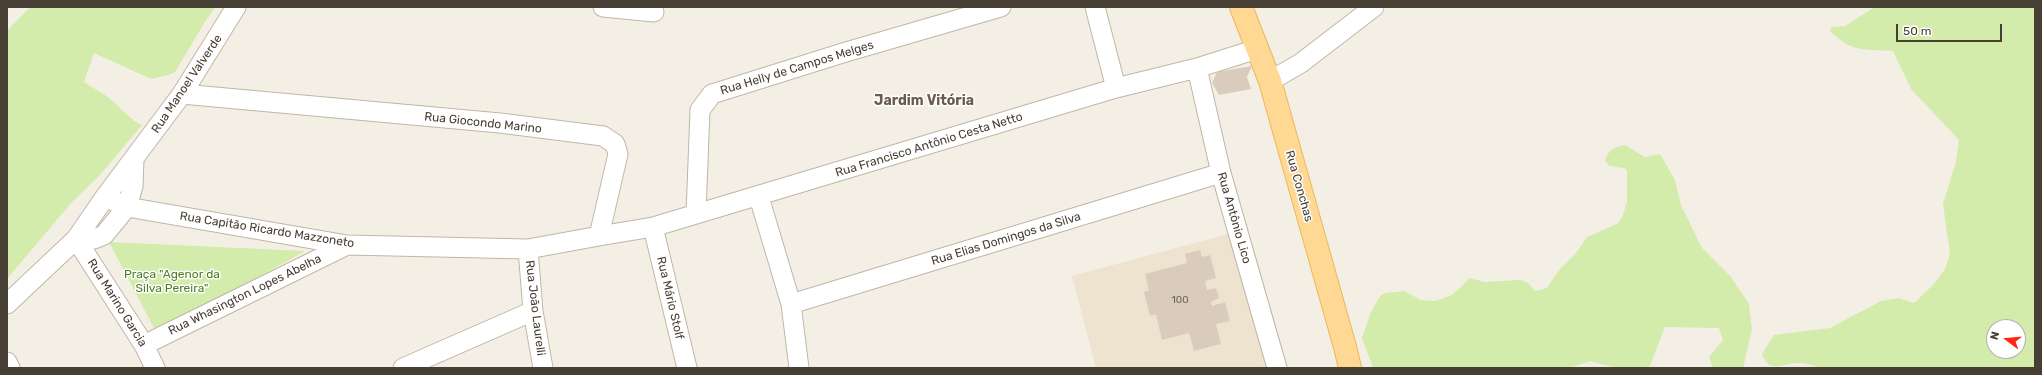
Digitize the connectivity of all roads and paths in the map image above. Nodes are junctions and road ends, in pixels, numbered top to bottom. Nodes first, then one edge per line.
1 (236, 7) edge
2 (603, 7) edge
3 (1001, 7) edge
4 (1095, 7) edge
5 (1241, 7) edge
6 (1374, 7) edge
7 (654, 12) dead end
8 (1257, 49) junction
9 (1197, 68) junction
10 (1270, 81) junction
11 (1116, 88) junction
12 (182, 94) junction
13 (134, 159) junction
14 (1222, 173) junction
15 (105, 197) junction
16 (759, 197) junction
17 (127, 207) junction
18 (696, 214) junction
19 (653, 227) junction
20 (600, 236) junction
21 (76, 239) junction
22 (347, 245) junction
23 (528, 249) junction
24 (7, 304) edge
25 (791, 304) junction
26 (533, 311) junction
27 (144, 345) junction
28 (7, 362) edge
29 (10, 368) edge
30 (155, 368) edge
31 (403, 368) edge
32 (543, 368) edge
33 (687, 368) edge
34 (799, 368) edge
35 (1276, 368) edge
36 (1350, 368) edge

1 - 12 street, Rua Manoel Valverde
2 - 7 street
3 - 18 street, Rua Helly de Campos Melges
4 - 11 street
5 - 8 main road, Rua Conchas
6 - 10 street
8 - 9 street, Rua Francisco Antônio Cesta Netto
8 - 10 main road, Rua Conchas
9 - 11 street, Rua Francisco Antônio Cesta Netto
9 - 14 street, Rua Antônio Lico
10 - 36 main road, Rua Conchas
11 - 16 street, Rua Francisco Antônio Cesta Netto
12 - 13 street, Rua Manoel Valverde
12 - 20 street, Rua Giocondo Marino
13 - 15 street, Rua Manoel Valverde
13 - 17 street
14 - 25 street, Rua Elias Domingos da Silva
14 - 35 street, Rua Antônio Lico
15 - 17 street, Rua Capitão Ricardo Mazzoneto
15 - 21 street, Rua Manoel Valverde
16 - 18 street, Rua Francisco Antônio Cesta Netto
16 - 25 street
17 - 21 street
17 - 22 street, Rua Capitão Ricardo Mazzoneto
18 - 19 street, Rua Francisco Antônio Cesta Netto
19 - 20 street, Rua Francisco Antônio Cesta Netto
19 - 33 street, Rua Mário Stolf
20 - 23 street
21 - 24 street, Rua Manoel Valverde
21 - 27 street, Rua Marino Garcia
22 - 23 street, Rua Capitão Ricardo Mazzoneto
22 - 27 street, Rua Whasington Lopes Abelha
23 - 26 street, Rua João Laurelli
25 - 34 street
26 - 31 street
26 - 32 street, Rua João Laurelli
27 - 30 street, Rua Marino Garcia
28 - 29 street

